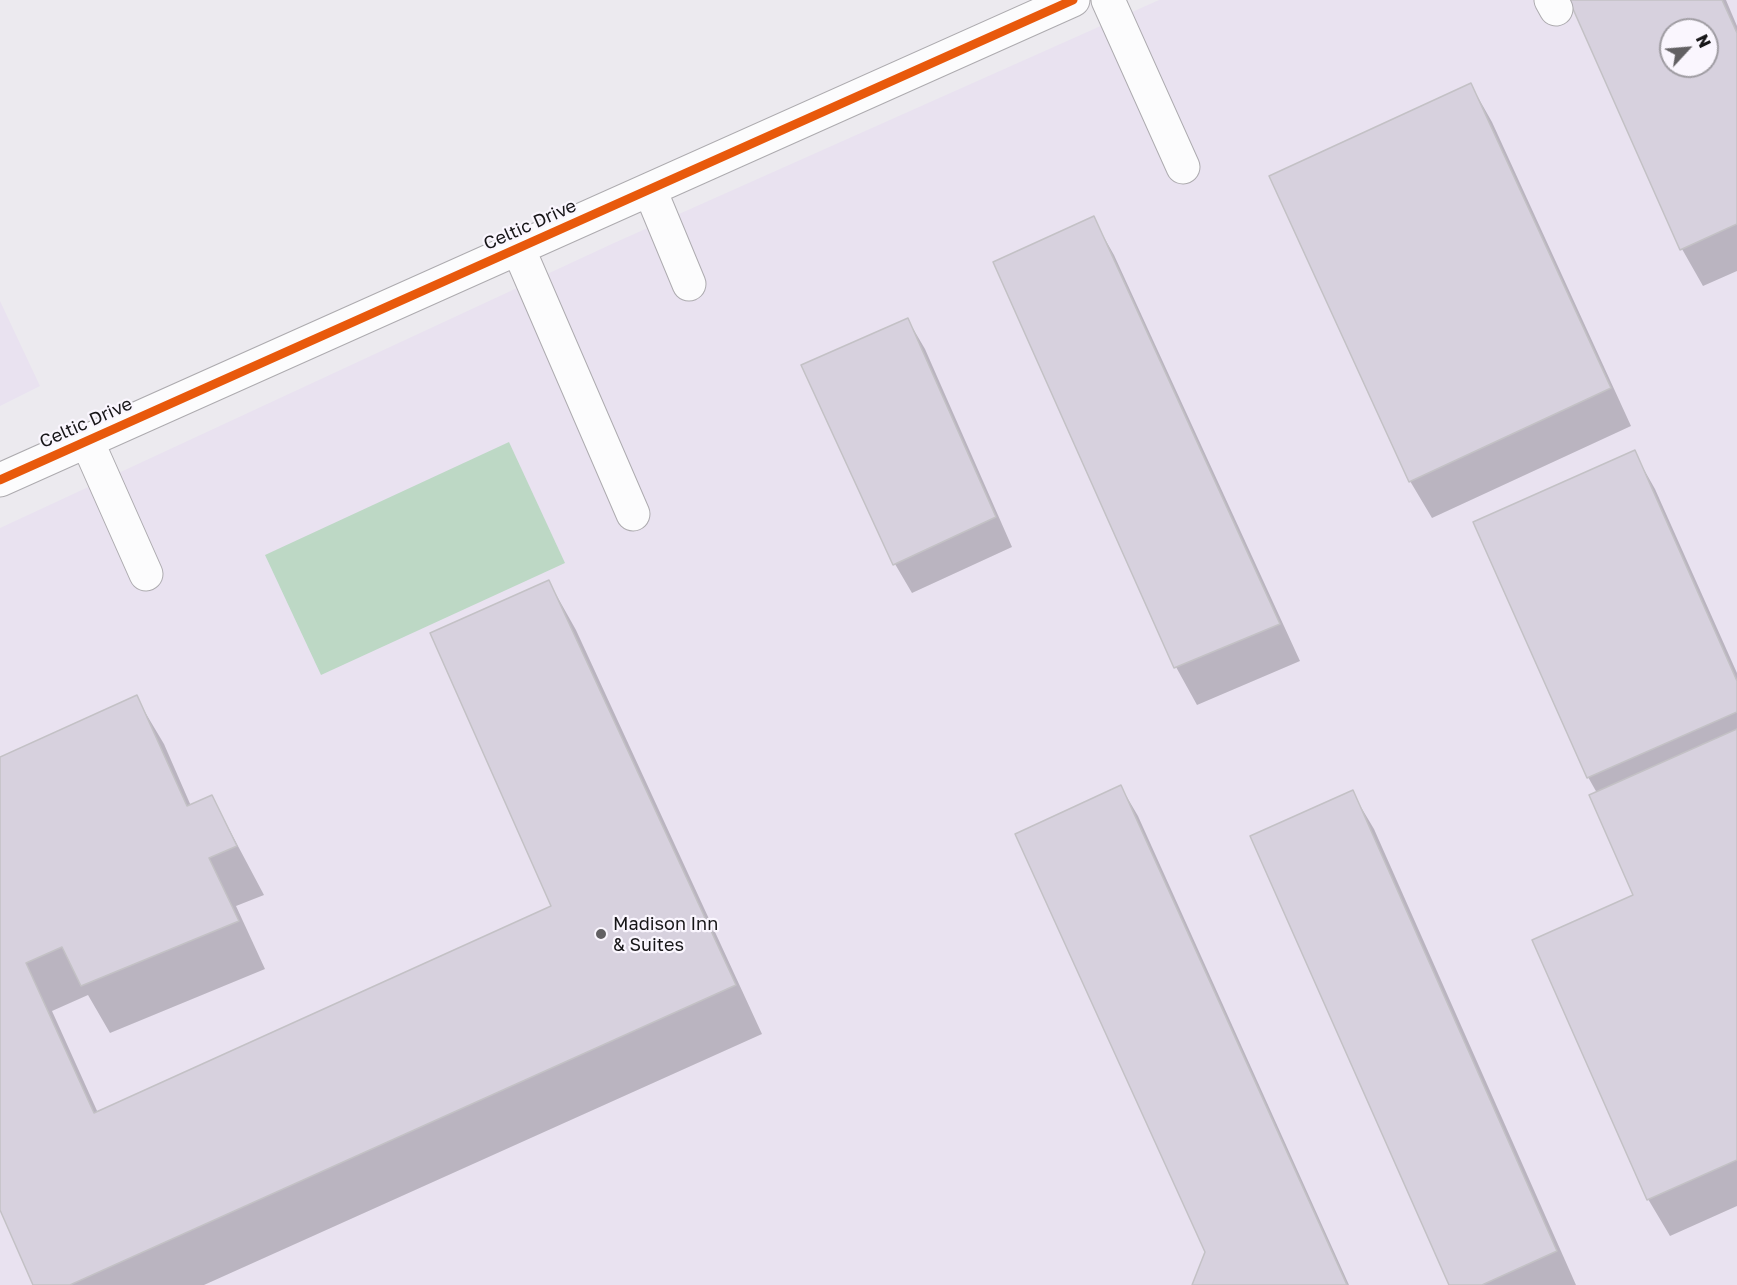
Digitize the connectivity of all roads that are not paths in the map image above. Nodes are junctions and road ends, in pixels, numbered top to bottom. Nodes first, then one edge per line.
1 (1073, 0) edge
2 (1108, 0) edge
3 (1183, 167) dead end
4 (650, 190) junction
5 (518, 248) junction
6 (689, 284) dead end
7 (87, 441) junction
8 (0, 480) edge
9 (633, 514) dead end
10 (146, 574) dead end

1 - 4 street, Celtic Drive
2 - 3 street
4 - 5 street, Celtic Drive
4 - 6 street
5 - 7 street, Celtic Drive
5 - 9 street
7 - 8 street, Celtic Drive
7 - 10 street

